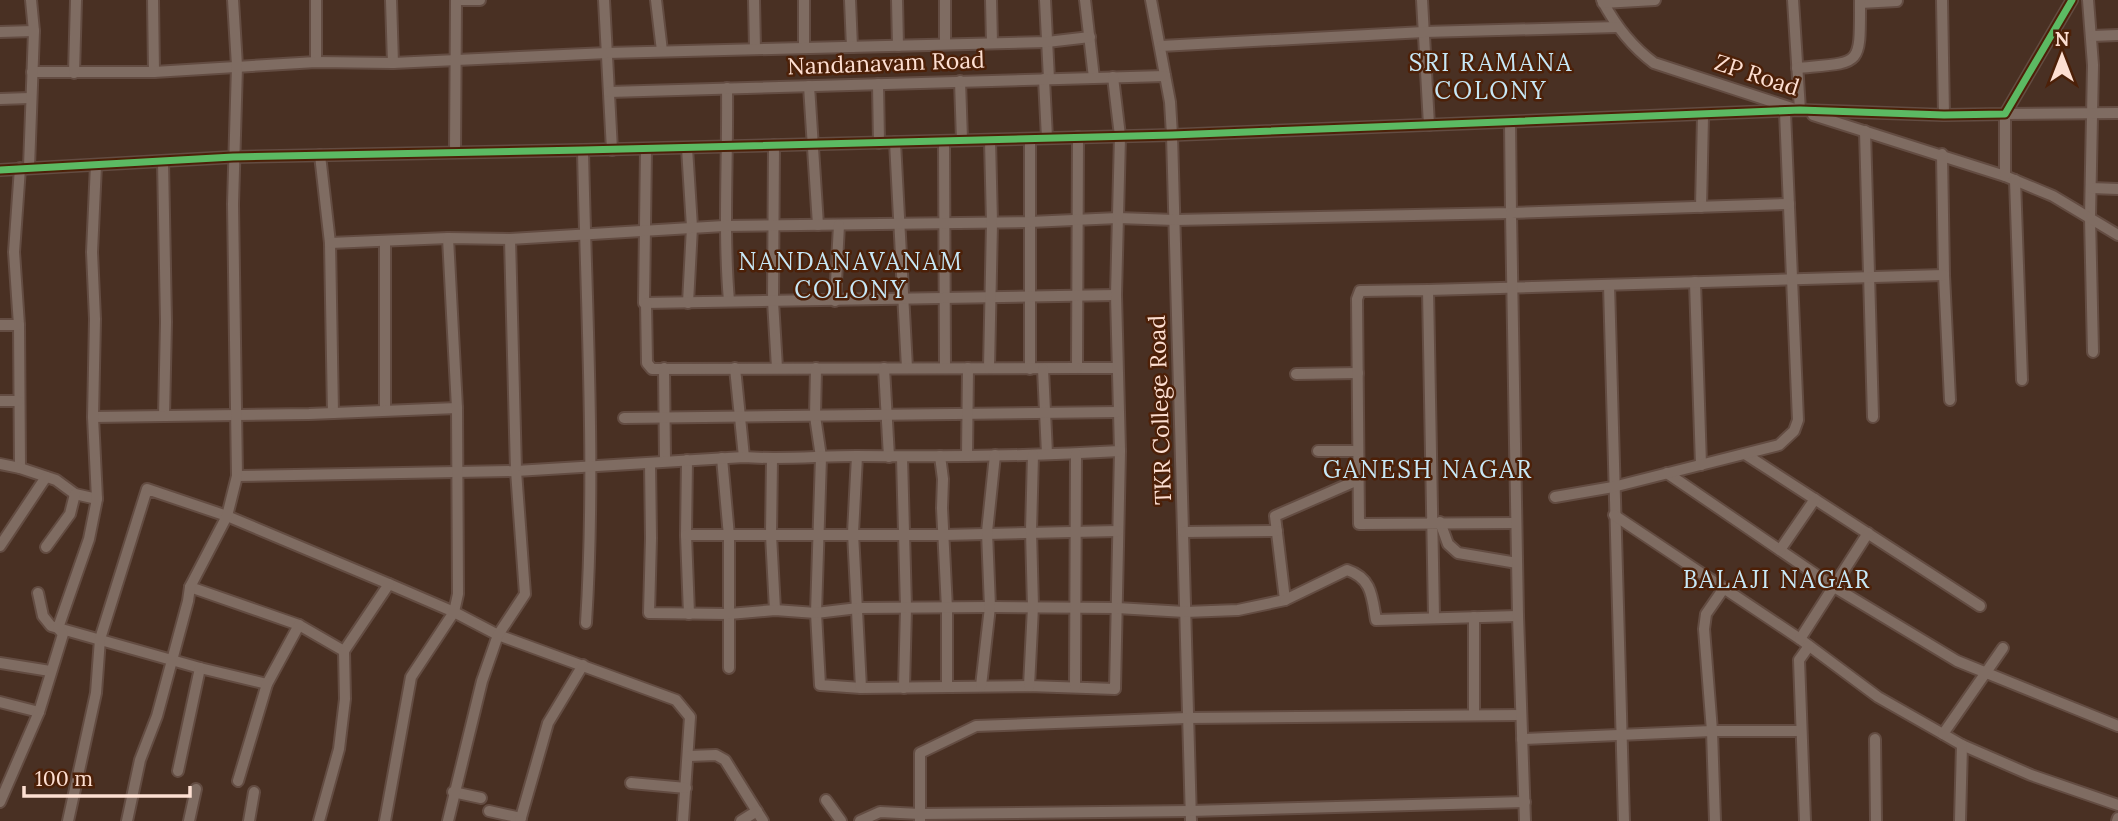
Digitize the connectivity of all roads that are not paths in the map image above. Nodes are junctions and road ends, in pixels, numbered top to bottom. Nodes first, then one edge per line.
1 (32, 0) edge
2 (76, 0) edge
3 (153, 0) edge
4 (233, 0) edge
5 (316, 0) edge
6 (391, 0) edge
7 (456, 0) edge
8 (480, 0) edge
9 (604, 0) edge
10 (656, 0) edge
11 (754, 0) edge
12 (804, 0) edge
13 (850, 0) edge
14 (897, 0) edge
15 (945, 0) edge
16 (991, 0) edge
17 (1045, 0) edge
18 (1085, 0) edge
19 (1151, 0) edge
20 (1422, 0) edge
21 (1655, 0) edge
22 (1793, 0) edge
23 (1942, 0) edge
24 (2072, 0) edge
25 (2088, 0) edge
26 (1602, 1) edge
27 (1860, 1) edge
28 (1897, 1) edge
29 (1618, 27) junction
30 (34, 31) junction
31 (0, 32) edge
32 (1424, 32) junction
33 (2118, 35) edge
34 (2092, 36) junction
35 (1090, 37) junction
36 (1047, 42) junction
37 (992, 43) junction
38 (945, 44) junction
39 (898, 46) junction
40 (1161, 46) junction
41 (852, 47) junction
42 (804, 48) junction
43 (755, 49) junction
44 (662, 51) junction
45 (607, 53) junction
46 (455, 59) junction
47 (316, 62) junction
48 (393, 63) junction
49 (237, 66) junction
50 (1797, 68) junction
51 (33, 72) junction
52 (154, 72) junction
53 (74, 73) junction
54 (1165, 76) junction
55 (1113, 77) junction
56 (1094, 78) junction
57 (1046, 79) junction
58 (960, 82) junction
59 (878, 84) junction
60 (809, 86) junction
61 (727, 88) junction
62 (609, 92) junction
63 (30, 98) junction
64 (0, 99) edge
65 (1800, 110) junction
66 (1785, 112) junction
67 (2118, 113) edge
68 (2005, 114) junction
69 (2092, 114) junction
70 (1944, 115) junction
71 (1703, 116) junction
72 (1510, 123) junction
73 (1429, 125) junction
74 (1865, 131) junction
75 (1172, 135) junction
76 (1120, 136) junction
77 (1078, 137) junction
78 (1046, 138) junction
79 (1030, 139) junction
80 (962, 140) junction
81 (990, 140) junction
82 (944, 141) junction
83 (895, 142) junction
84 (879, 143) junction
85 (813, 144) junction
86 (774, 145) junction
87 (727, 147) junction
88 (687, 148) junction
89 (646, 149) junction
90 (583, 150) junction
91 (612, 150) junction
92 (455, 152) junction
93 (1942, 154) junction
94 (320, 155) junction
95 (233, 157) junction
96 (163, 161) junction
97 (96, 165) junction
98 (25, 168) junction
99 (0, 170) edge
100 (2010, 178) junction
101 (2091, 188) junction
102 (2118, 189) edge
103 (1789, 204) junction
104 (1701, 207) junction
105 (1511, 213) junction
106 (2090, 217) junction
107 (1118, 218) junction
108 (1076, 219) junction
109 (1175, 220) junction
110 (1030, 222) junction
111 (898, 223) junction
112 (944, 223) junction
113 (992, 223) junction
114 (818, 225) junction
115 (839, 225) junction
116 (724, 226) junction
117 (772, 226) junction
118 (692, 227) junction
119 (644, 230) junction
120 (585, 234) junction
121 (2118, 235) edge
122 (448, 238) junction
123 (510, 239) junction
124 (385, 242) junction
125 (330, 243) junction
126 (0, 251) edge
127 (14, 252) junction
128 (1944, 275) junction
129 (1867, 278) junction
130 (1792, 279) junction
131 (1695, 282) junction
132 (1609, 285) junction
133 (1512, 288) junction
134 (1429, 290) junction
135 (1077, 295) junction
136 (1116, 295) junction
137 (992, 296) junction
138 (1031, 296) junction
139 (904, 297) junction
140 (945, 297) junction
141 (729, 300) junction
142 (773, 301) junction
143 (835, 301) junction
144 (646, 303) junction
145 (688, 303) junction
146 (0, 325) edge
147 (19, 325) junction
148 (2093, 352) dead end
149 (735, 368) junction
150 (776, 368) junction
151 (817, 368) junction
152 (884, 368) junction
153 (907, 368) junction
154 (1116, 368) junction
155 (664, 369) junction
156 (945, 369) junction
157 (968, 369) junction
158 (989, 369) junction
159 (1030, 369) junction
160 (1043, 369) junction
161 (1077, 369) junction
162 (1357, 373) junction
163 (1296, 374) dead end
164 (2022, 380) dead end
165 (0, 401) edge
166 (18, 401) junction
167 (1950, 401) dead end
168 (457, 408) junction
169 (385, 410) junction
170 (1118, 412) junction
171 (333, 413) junction
172 (1044, 413) junction
173 (968, 414) junction
174 (237, 415) junction
175 (888, 415) junction
176 (164, 416) junction
177 (816, 416) junction
178 (1873, 416) dead end
179 (93, 417) junction
180 (666, 417) junction
181 (740, 417) junction
182 (624, 418) dead end
183 (1318, 451) dead end
184 (1357, 451) junction
185 (1119, 452) junction
186 (1047, 454) junction
187 (1076, 454) junction
188 (1745, 454) junction
189 (995, 455) junction
190 (1033, 455) junction
191 (857, 456) junction
192 (940, 456) junction
193 (967, 456) junction
194 (744, 457) junction
195 (821, 457) junction
196 (889, 457) junction
197 (902, 457) junction
198 (722, 458) junction
199 (772, 459) junction
200 (666, 460) junction
201 (687, 460) junction
202 (650, 463) junction
203 (1701, 465) junction
204 (1, 466) edge
205 (589, 466) junction
206 (20, 468) junction
207 (456, 470) junction
208 (516, 471) junction
209 (1667, 473) junction
210 (237, 476) junction
211 (46, 477) junction
212 (1358, 480) junction
213 (1613, 487) junction
214 (75, 494) junction
215 (1555, 497) dead end
216 (97, 499) junction
217 (1815, 499) junction
218 (1614, 515) junction
219 (227, 516) junction
220 (1436, 522) junction
221 (1516, 523) junction
222 (1076, 530) junction
223 (1031, 531) junction
224 (1118, 531) junction
225 (1277, 531) junction
226 (1184, 532) junction
227 (853, 533) junction
228 (988, 533) junction
229 (1868, 533) junction
230 (905, 534) junction
231 (686, 535) junction
232 (771, 535) junction
233 (818, 535) junction
234 (944, 535) junction
235 (729, 536) junction
236 (0, 546) edge
237 (46, 547) dead end
238 (1780, 550) junction
239 (1517, 563) junction
240 (389, 584) junction
241 (190, 587) junction
242 (1833, 587) junction
243 (1724, 588) junction
244 (38, 593) dead end
245 (1285, 600) junction
246 (1980, 606) dead end
247 (990, 607) junction
248 (1033, 607) junction
249 (858, 608) junction
250 (906, 608) junction
251 (947, 608) junction
252 (1075, 608) junction
253 (1117, 608) junction
254 (775, 610) junction
255 (454, 612) junction
256 (1185, 612) junction
257 (817, 613) junction
258 (689, 614) junction
259 (729, 614) junction
260 (1518, 616) junction
261 (1434, 617) junction
262 (1474, 617) junction
263 (586, 623) dead end
264 (299, 625) junction
265 (58, 628) junction
266 (498, 635) junction
267 (100, 639) junction
268 (1804, 642) junction
269 (2003, 648) dead end
270 (344, 651) junction
271 (173, 660) junction
272 (0, 663) edge
273 (583, 665) junction
274 (200, 668) junction
275 (729, 668) dead end
276 (50, 671) junction
277 (1986, 673) junction
278 (267, 684) junction
279 (981, 686) junction
280 (1029, 686) junction
281 (947, 687) junction
282 (1075, 687) junction
283 (861, 688) junction
284 (904, 688) junction
285 (0, 702) edge
286 (39, 712) junction
287 (1474, 715) junction
288 (1521, 715) junction
289 (1187, 718) junction
290 (2118, 726) edge
291 (1712, 731) junction
292 (1800, 731) junction
293 (1943, 734) junction
294 (1621, 736) junction
295 (1522, 739) junction
296 (1875, 739) dead end
297 (1962, 745) junction
298 (689, 756) junction
299 (178, 771) dead end
300 (238, 781) dead end
301 (631, 783) dead end
302 (686, 788) junction
303 (196, 789) dead end
304 (254, 792) dead end
305 (453, 792) junction
306 (481, 798) dead end
307 (826, 800) dead end
308 (0, 802) edge
309 (1525, 802) junction
310 (2118, 805) edge
311 (489, 811) dead end
312 (760, 816) edge
313 (1190, 816) edge
314 (920, 818) edge
315 (521, 820) edge
316 (68, 821) edge
317 (127, 821) edge
318 (189, 821) edge
319 (249, 821) edge
320 (319, 821) edge
321 (384, 821) edge
322 (448, 821) edge
323 (683, 821) edge
324 (741, 821) edge
325 (841, 821) edge
326 (860, 821) edge
327 (1525, 821) edge
328 (1624, 821) edge
329 (1715, 821) edge
330 (1805, 821) edge
331 (1877, 821) edge
332 (1960, 821) edge

1 - 30 street
2 - 53 street
3 - 52 street
4 - 49 street
5 - 47 street
6 - 48 street
7 - 8 street
7 - 46 street
9 - 45 street
10 - 44 street
11 - 43 street
12 - 42 street
13 - 41 street
14 - 39 street
15 - 38 street
16 - 37 street
17 - 36 street
18 - 35 street
19 - 40 street, TKR College Road
20 - 32 street
21 - 26 street
22 - 50 street
23 - 70 street
24 - 68 street
25 - 34 street
26 - 29 street, ZP Road
27 - 28 street
27 - 50 street
29 - 32 street
29 - 65 street, ZP Road
30 - 31 street
30 - 51 street
32 - 40 street
32 - 73 street
33 - 34 street
34 - 69 street
35 - 36 street
35 - 56 street
36 - 37 street
36 - 57 street
37 - 38 street
38 - 39 street
39 - 41 street
40 - 54 street, TKR College Road
41 - 42 street
42 - 43 street
43 - 44 street
44 - 45 street
45 - 46 street
45 - 62 street
46 - 48 street
46 - 92 street
47 - 48 street
47 - 49 street
49 - 52 street
49 - 95 street
50 - 65 street
51 - 53 street
51 - 63 street
52 - 53 street
54 - 55 street, Nandanavam Road
54 - 75 street, TKR College Road
55 - 56 street, Nandanavam Road
55 - 76 street
56 - 57 street, Nandanavam Road
57 - 58 street, Nandanavam Road
57 - 78 street
58 - 59 street, Nandanavam Road
58 - 80 street
59 - 60 street, Nandanavam Road
59 - 84 street
60 - 61 street, Nandanavam Road
60 - 85 street
61 - 62 street, Nandanavam Road
61 - 87 street
62 - 91 street
63 - 64 street
63 - 98 street
65 - 66 street
65 - 70 street
65 - 74 street, ZP Road
66 - 71 street
66 - 103 street
67 - 69 street
68 - 69 street
68 - 70 street
68 - 100 street
69 - 101 street
71 - 72 street
71 - 104 street
72 - 73 street
72 - 105 street
73 - 75 street
74 - 93 street, ZP Road
74 - 129 street
75 - 76 street
75 - 109 street, TKR College Road
76 - 77 street
76 - 107 street
77 - 78 street
77 - 108 street
78 - 79 street
79 - 81 street
79 - 110 street
80 - 81 street
80 - 82 street
81 - 113 street
82 - 83 street
82 - 112 street
83 - 84 street
83 - 111 street
84 - 85 street
85 - 86 street
85 - 114 street
86 - 87 street
86 - 117 street
87 - 88 street
87 - 116 street
88 - 89 street
88 - 118 street
89 - 91 street
89 - 119 street
90 - 91 street
90 - 92 street
90 - 120 street
92 - 94 street
93 - 100 street, ZP Road
93 - 128 street
94 - 95 street
94 - 125 street
95 - 96 street
95 - 174 street
96 - 97 street
96 - 176 street
97 - 98 street
97 - 179 street
98 - 99 street
98 - 127 street
100 - 106 street, ZP Road
100 - 164 street
101 - 102 street
101 - 106 street
103 - 104 street
103 - 130 street
104 - 105 street
105 - 109 street
105 - 133 street
106 - 121 street, ZP Road
106 - 148 street
107 - 108 street
107 - 109 street
107 - 136 street
108 - 110 street
108 - 135 street
109 - 226 street, TKR College Road
110 - 113 street
110 - 138 street
111 - 112 street
111 - 115 street
111 - 139 street
112 - 113 street
112 - 140 street
113 - 137 street
114 - 115 street
114 - 117 street
115 - 143 street
116 - 117 street
116 - 118 street
116 - 141 street
117 - 142 street
118 - 119 street
118 - 145 street
119 - 120 street
119 - 144 street
120 - 123 street
120 - 205 street
122 - 123 street
122 - 124 street
122 - 168 street
123 - 208 street
124 - 125 street
124 - 169 street
125 - 171 street
126 - 127 street
127 - 147 street
128 - 129 street
128 - 167 street
129 - 130 street
129 - 178 street
130 - 131 street
130 - 188 street
131 - 132 street
131 - 203 street
132 - 133 street
132 - 213 street
133 - 134 street
133 - 221 street
134 - 162 street
134 - 220 street
135 - 136 street
135 - 138 street
135 - 161 street
136 - 154 street
137 - 138 street
137 - 140 street
137 - 158 street
138 - 159 street
139 - 140 street
139 - 143 street
139 - 153 street
140 - 156 street
141 - 142 street
141 - 145 street
142 - 143 street
142 - 150 street
144 - 145 street
144 - 155 street
146 - 147 street
147 - 166 street
149 - 150 street
149 - 155 street
149 - 181 street
150 - 151 street
151 - 152 street
151 - 177 street
152 - 153 street
152 - 175 street
153 - 156 street
154 - 161 street
154 - 170 street
155 - 180 street
156 - 157 street
157 - 158 street
157 - 173 street
158 - 159 street
159 - 160 street
160 - 161 street
160 - 172 street
162 - 163 street
162 - 184 street
165 - 166 street
166 - 206 street
168 - 169 street
168 - 207 street
169 - 171 street
170 - 172 street
170 - 185 street
171 - 174 street
172 - 173 street
172 - 186 street
173 - 175 street
173 - 193 street
174 - 176 street
174 - 210 street
175 - 177 street
175 - 196 street
176 - 179 street
177 - 181 street
177 - 195 street
179 - 216 street
180 - 181 street
180 - 182 street
180 - 200 street
181 - 194 street
183 - 184 street
184 - 212 street
185 - 187 street
185 - 224 street
186 - 187 street
186 - 190 street
187 - 222 street
188 - 203 street
188 - 217 street
189 - 190 street
189 - 193 street
189 - 228 street
190 - 223 street
191 - 195 street
191 - 196 street
191 - 227 street
192 - 193 street
192 - 197 street
192 - 234 street
194 - 198 street
194 - 199 street
195 - 199 street
195 - 233 street
196 - 197 street
197 - 230 street
198 - 201 street
198 - 235 street
199 - 232 street
200 - 201 street
200 - 202 street
201 - 231 street
202 - 205 street
202 - 258 street
203 - 209 street
204 - 206 street
205 - 208 street
205 - 263 street
206 - 211 street
207 - 208 street
207 - 210 street
207 - 255 street
208 - 266 street
209 - 213 street
209 - 238 street
210 - 219 street
211 - 214 street
211 - 236 street
212 - 220 street
212 - 225 street
213 - 215 street
213 - 218 street
214 - 216 street
214 - 237 street
216 - 265 street
217 - 229 street
217 - 238 street
218 - 243 street
218 - 294 street
219 - 240 street
219 - 241 street
219 - 267 street
220 - 221 street
220 - 239 street
220 - 261 street
221 - 239 street
222 - 223 street
222 - 224 street
222 - 252 street
223 - 228 street
223 - 248 street
224 - 253 street
225 - 226 street
225 - 245 street
226 - 256 street, TKR College Road
227 - 230 street
227 - 233 street
227 - 249 street
228 - 234 street
228 - 247 street
229 - 242 street
229 - 246 street
230 - 234 street
230 - 250 street
231 - 235 street
231 - 258 street
232 - 233 street
232 - 235 street
232 - 254 street
233 - 257 street
234 - 251 street
235 - 259 street
238 - 242 street
239 - 260 street
240 - 255 street
240 - 270 street
241 - 264 street
241 - 271 street
242 - 268 street
242 - 277 street
243 - 268 street
243 - 291 street
244 - 265 street
245 - 256 street
245 - 261 street
247 - 248 street
247 - 251 street
247 - 279 street
248 - 252 street
248 - 280 street
249 - 250 street
249 - 257 street
249 - 283 street
250 - 251 street
250 - 284 street
251 - 281 street
252 - 253 street
252 - 282 street
253 - 256 street
253 - 282 street
254 - 257 street
254 - 259 street
255 - 266 street
255 - 321 street
256 - 289 street, TKR College Road
257 - 283 street
258 - 259 street
259 - 275 street
260 - 262 street
260 - 288 street
261 - 262 street
262 - 287 street
264 - 270 street
264 - 278 street
265 - 267 street
265 - 276 street
266 - 273 street
266 - 305 street
267 - 271 street
267 - 316 street
268 - 292 street
268 - 293 street
269 - 277 street
270 - 320 street
271 - 274 street
271 - 317 street
272 - 276 street
273 - 298 street
273 - 315 street
274 - 278 street
274 - 299 street
276 - 286 street
277 - 290 street
277 - 293 street
278 - 300 street
279 - 280 street
279 - 281 street
280 - 282 street
281 - 284 street
283 - 284 street
285 - 286 street
286 - 308 street
287 - 288 street
287 - 289 street
288 - 295 street
289 - 313 street, TKR College Road
289 - 314 street
291 - 292 street
291 - 294 street
291 - 329 street
292 - 330 street
293 - 297 street
294 - 295 street
294 - 328 street
295 - 309 street
296 - 331 street
297 - 310 street
297 - 332 street
298 - 302 street
298 - 312 street
301 - 302 street
302 - 323 street
303 - 318 street
304 - 319 street
305 - 306 street
305 - 322 street
307 - 325 street
309 - 313 street
309 - 327 street
311 - 315 street
312 - 324 street
313 - 314 street
314 - 326 street

